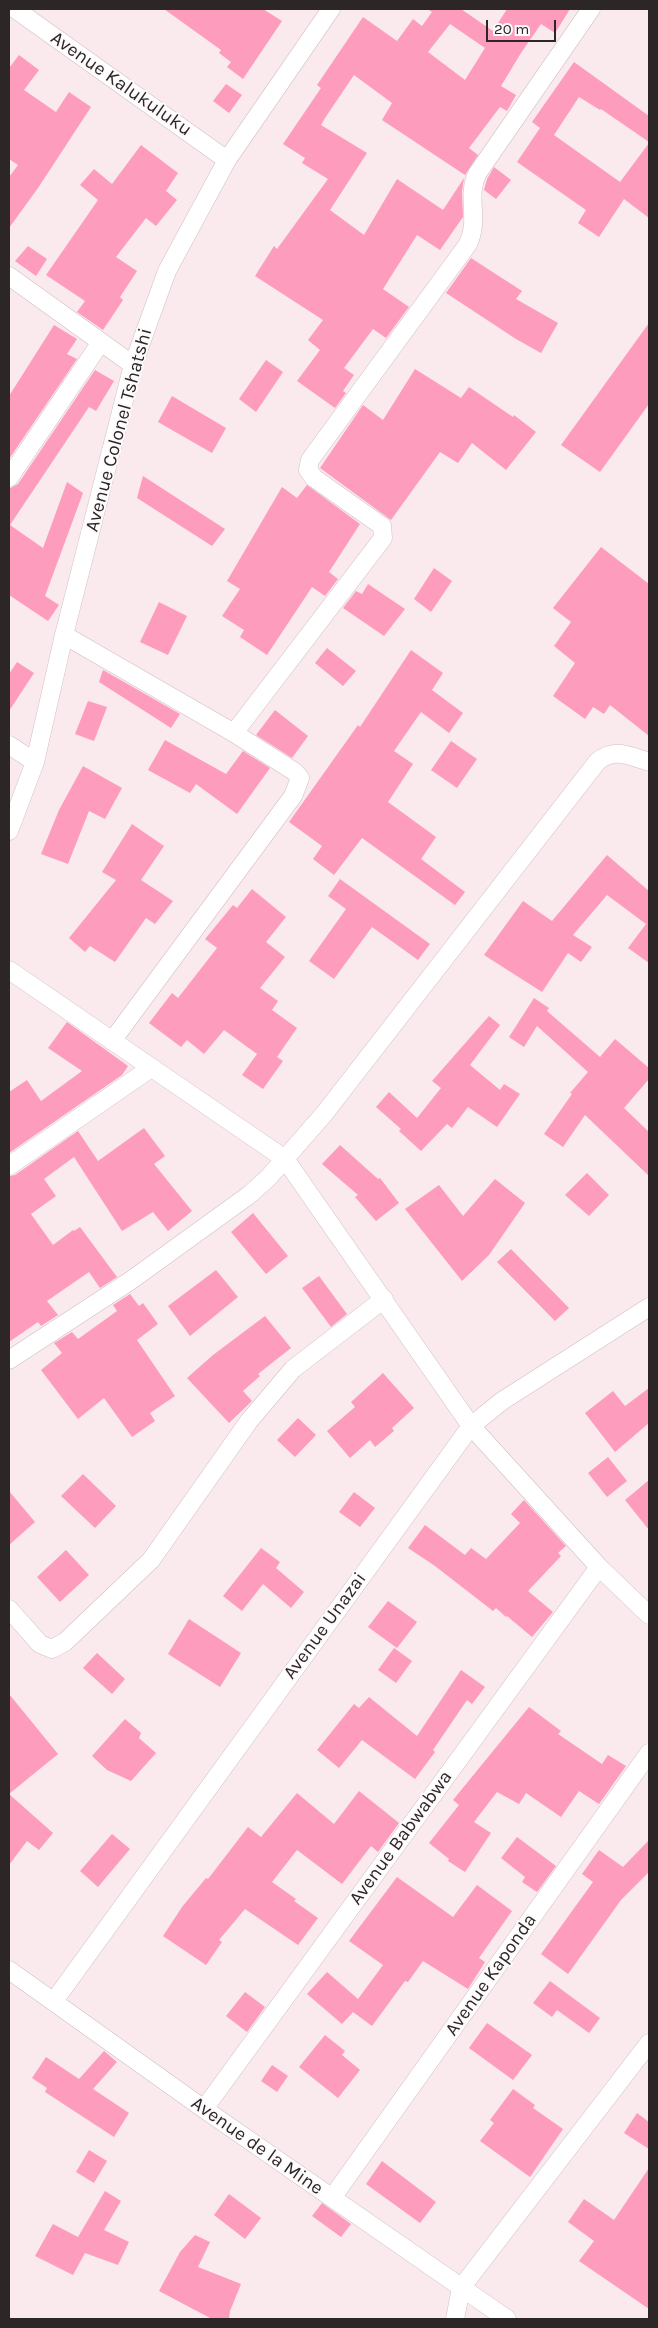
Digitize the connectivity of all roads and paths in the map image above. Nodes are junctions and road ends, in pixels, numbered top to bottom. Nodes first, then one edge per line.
1 (15, 9) edge
2 (331, 9) edge
3 (591, 9) edge
4 (227, 160) junction
5 (9, 276) edge
6 (101, 342) junction
7 (133, 365) junction
8 (9, 478) edge
9 (64, 635) junction
10 (234, 733) junction
11 (9, 745) edge
12 (35, 762) junction
13 (649, 762) edge
14 (9, 831) edge
15 (9, 970) edge
16 (112, 1041) junction
17 (151, 1068) junction
18 (285, 1159) junction
19 (9, 1166) edge
20 (384, 1299) junction
21 (649, 1307) edge
22 (9, 1360) edge
23 (471, 1426) junction
24 (599, 1567) junction
25 (9, 1608) edge
26 (649, 1615) edge
27 (649, 1753) edge
28 (9, 1970) edge
29 (54, 2001) junction
30 (649, 2044) edge
31 (204, 2109) junction
32 (332, 2198) junction
33 (461, 2288) junction
34 (455, 2319) edge
35 (507, 2319) edge

1 - 4 street, Avenue Kalukuluku
2 - 4 street, Avenue Colonel Tshatshi
3 - 10 street
4 - 7 street, Avenue Colonel Tshatshi
5 - 6 street
6 - 7 street
6 - 8 street
7 - 9 street, Avenue Colonel Tshatshi
9 - 10 street
9 - 12 street, Avenue Colonel Tshatshi
10 - 16 street
11 - 12 street
12 - 14 street, Avenue Colonel Tshatshi
13 - 18 street
15 - 16 street
16 - 17 street
17 - 18 street
17 - 19 street
18 - 20 street
18 - 22 street
20 - 23 street
20 - 25 street
21 - 23 street, Avenue Unazai
23 - 24 street
23 - 29 street, Avenue Unazai
24 - 26 street
24 - 31 street, Avenue Babwabwa
27 - 32 street, Avenue Kaponda
28 - 29 street, Avenue de la Mine
29 - 31 street, Avenue de la Mine
30 - 33 street
31 - 32 street, Avenue de la Mine
32 - 33 street, Avenue de la Mine
33 - 34 street
33 - 35 street, Avenue de la Mine

